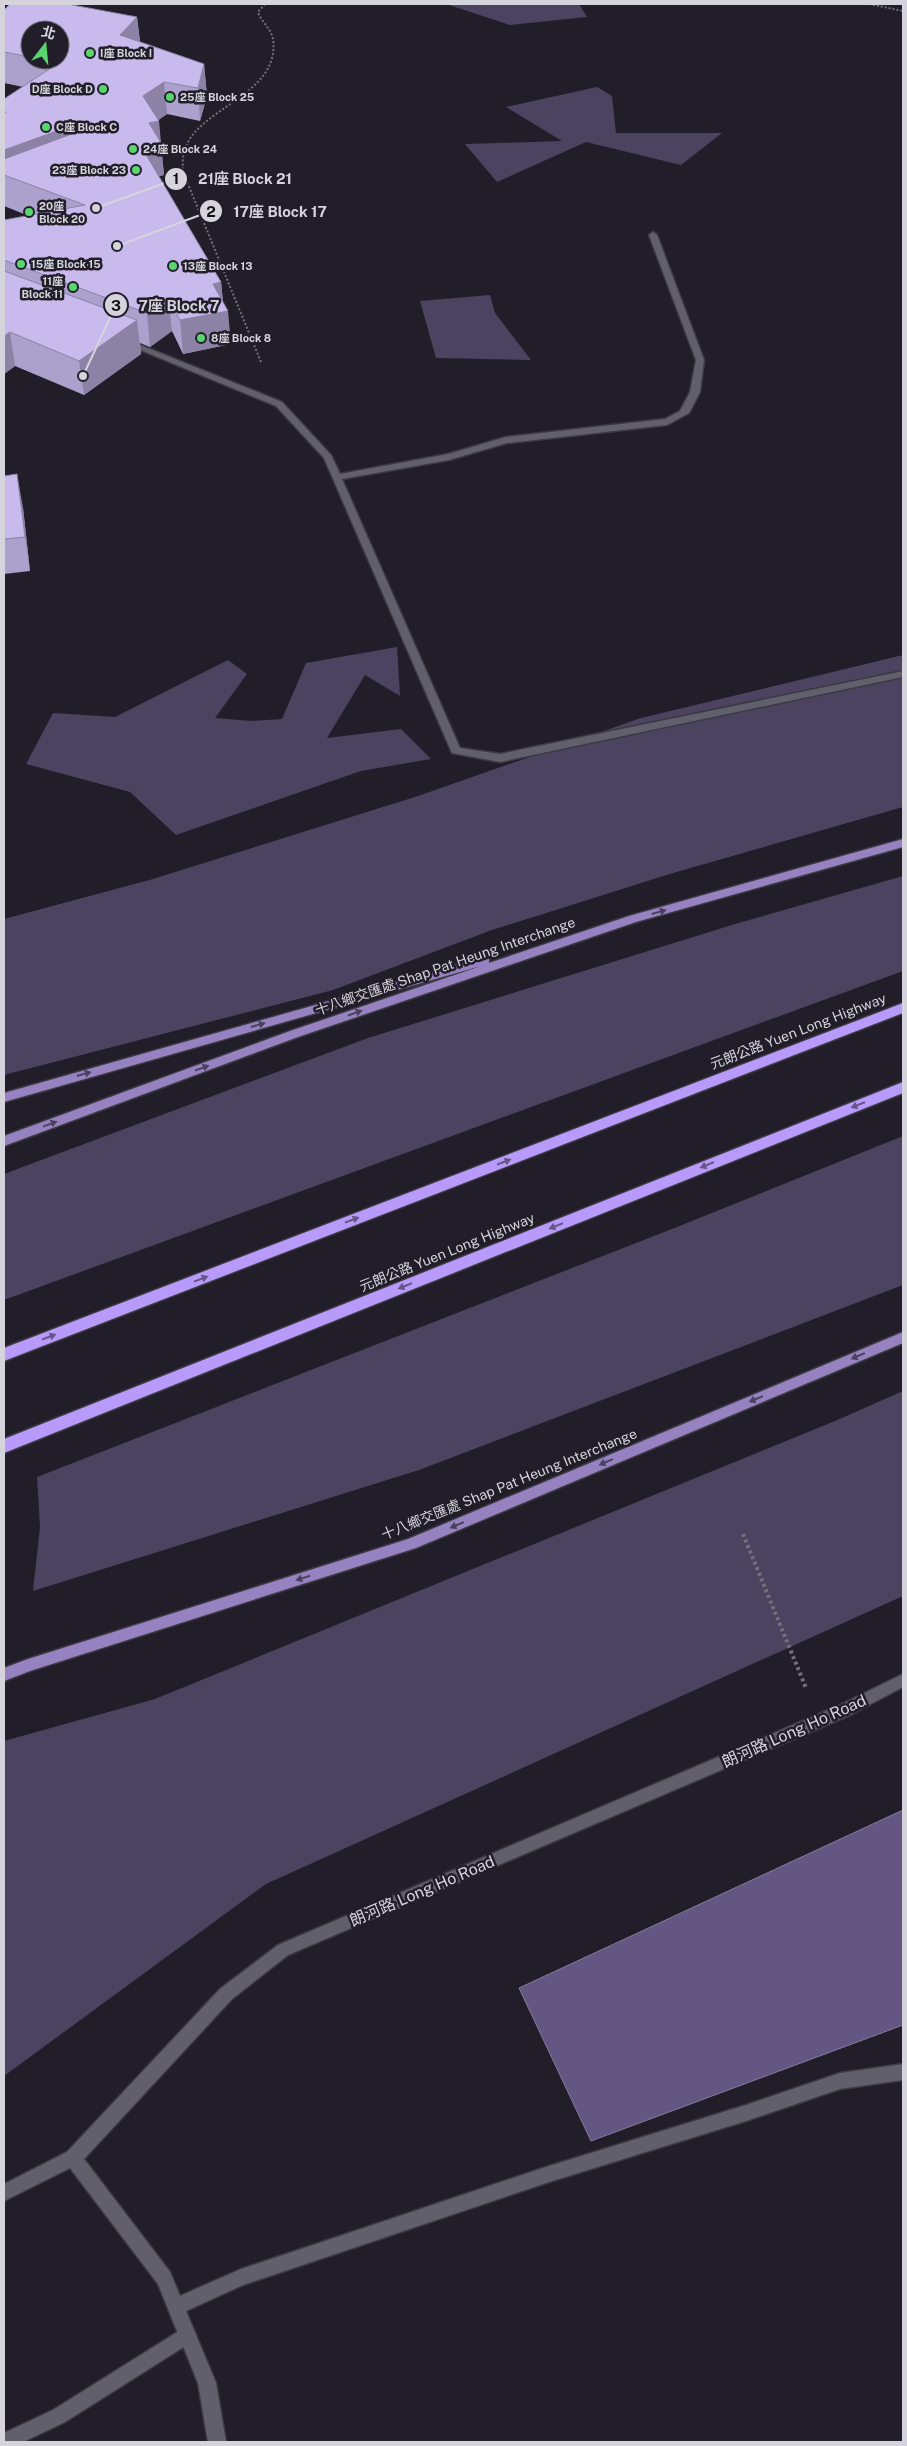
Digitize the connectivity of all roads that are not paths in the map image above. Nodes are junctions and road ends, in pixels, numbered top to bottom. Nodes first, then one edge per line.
1 (653, 235) dead end
2 (117, 339) edge
3 (337, 477) junction
4 (903, 674) edge
5 (903, 843) edge
6 (633, 919) junction
7 (903, 1008) edge
8 (903, 1087) edge
9 (4, 1097) edge
10 (4, 1140) edge
11 (903, 1337) edge
12 (4, 1355) edge
13 (4, 1446) edge
14 (4, 1675) edge
15 (903, 1680) edge
16 (903, 2072) edge
17 (73, 2158) junction
18 (4, 2193) edge
19 (176, 2307) junction
20 (187, 2335) junction
21 (4, 2442) edge
22 (216, 2442) edge

1 - 3 street
2 - 3 street
3 - 4 street
6 -> 5 main road, 十八鄉交匯處 Shap Pat Heung Interchange
9 -> 6 main road
10 -> 6 main road, 十八鄉交匯處 Shap Pat Heung Interchange
12 -> 7 highway, 元朗公路 Yuen Long Highway
8 -> 13 highway, 元朗公路 Yuen Long Highway
11 -> 14 main road, 十八鄉交匯處 Shap Pat Heung Interchange
15 - 17 street, 朗河路 Long Ho Road
16 - 19 street
17 - 18 street, 朗河路 Long Ho Road
17 - 19 street
19 - 20 street
20 - 21 street
20 - 22 street

